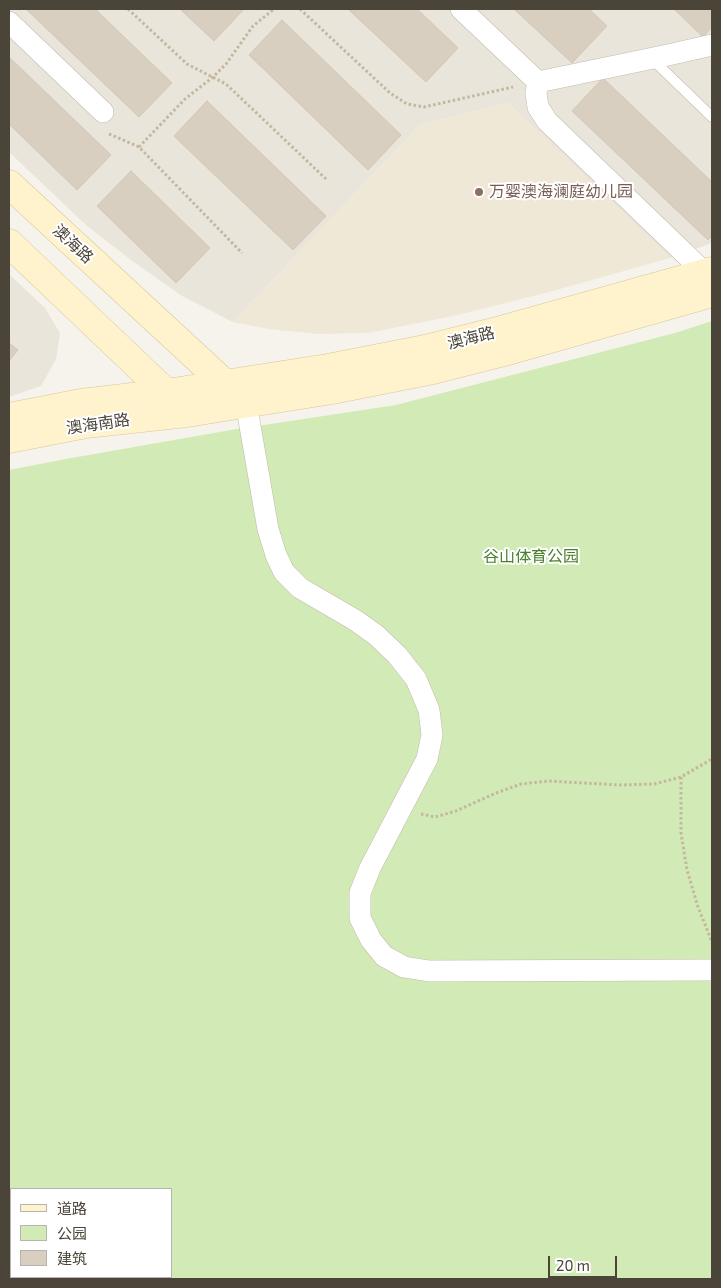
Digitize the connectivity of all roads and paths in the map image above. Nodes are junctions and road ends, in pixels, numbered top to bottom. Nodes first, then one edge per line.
1 (128, 9) edge
2 (274, 9) edge
3 (300, 9) edge
4 (461, 9) edge
5 (9, 22) edge
6 (712, 45) edge
7 (651, 58) junction
8 (213, 77) junction
9 (538, 82) junction
10 (103, 112) dead end
11 (712, 117) edge
12 (108, 134) dead end
13 (139, 147) junction
14 (326, 179) dead end
15 (9, 184) edge
16 (9, 243) edge
17 (242, 254) dead end
18 (710, 279) edge
19 (225, 384) junction
20 (167, 393) junction
21 (246, 404) junction
22 (187, 413) junction
23 (9, 417) edge
24 (9, 439) edge
25 (712, 760) edge
26 (681, 777) junction
27 (402, 806) junction
28 (712, 942) edge
29 (712, 970) edge

1 - 8 path
2 - 8 path
3 - 9 path
4 - 9 street
5 - 10 street
6 - 7 street
7 - 9 street
7 - 11 lane
8 - 13 path
8 - 14 path
9 - 18 street
12 - 13 path
13 - 17 path
15 - 19 main road, 澳海路
16 - 20 main road
18 - 19 main road, 澳海路
18 - 21 main road, 澳海路
19 - 20 main road, 澳海路
19 - 21 main road, 澳海路
20 - 22 main road
20 - 23 main road, 澳海南路
21 - 22 main road, 澳海路
21 - 27 street
22 - 24 main road, 澳海南路
25 - 26 path
26 - 27 path
26 - 28 path
27 - 29 street

